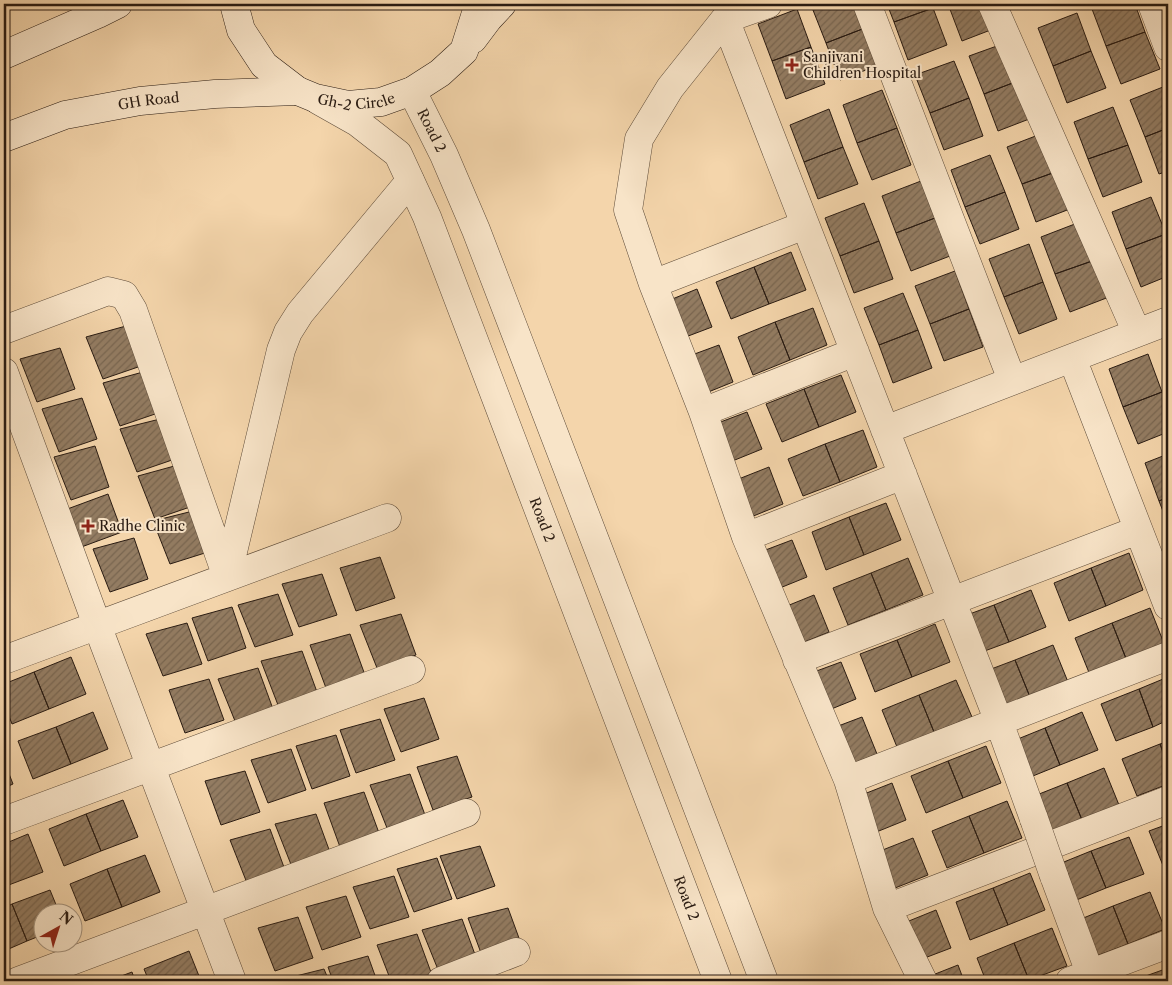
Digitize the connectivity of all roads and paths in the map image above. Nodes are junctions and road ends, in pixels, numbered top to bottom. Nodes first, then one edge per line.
1 (118, 4) edge
2 (234, 4) edge
3 (477, 4) edge
4 (502, 4) edge
5 (768, 4) edge
6 (867, 4) edge
7 (992, 4) edge
8 (1152, 4) edge
9 (725, 19) junction
10 (1168, 47) edge
11 (464, 51) junction
12 (4, 55) edge
13 (412, 91) junction
14 (307, 94) junction
15 (4, 138) edge
16 (410, 181) junction
17 (806, 225) junction
18 (653, 284) junction
19 (1168, 321) edge
20 (4, 330) edge
21 (1136, 333) junction
22 (854, 352) junction
23 (1072, 358) junction
24 (4, 372) edge
25 (1012, 380) junction
26 (703, 412) junction
27 (885, 430) junction
28 (902, 475) junction
29 (387, 518) dead end
30 (1138, 530) junction
31 (746, 537) junction
32 (227, 577) junction
33 (952, 601) junction
34 (1168, 606) edge
35 (97, 625) junction
36 (1168, 656) edge
37 (4, 660) edge
38 (797, 660) junction
39 (411, 670) dead end
40 (999, 722) junction
41 (150, 766) junction
42 (848, 780) junction
43 (1168, 800) edge
44 (466, 813) dead end
45 (4, 821) edge
46 (887, 908) junction
47 (205, 910) junction
48 (1168, 944) edge
49 (516, 952) dead end
50 (49, 976) edge
51 (1084, 979) edge
52 (18, 981) edge
53 (232, 981) edge
54 (441, 981) edge
55 (718, 981) edge
56 (764, 981) edge
57 (923, 981) edge

1 - 12 street
2 - 14 street, Gh-2 Circle
3 - 11 street, Gh-2 Circle
4 - 11 street
5 - 9 street
6 - 25 street
7 - 21 street
8 - 10 street
9 - 17 street
9 - 18 street
11 - 13 street, Gh-2 Circle
13 - 14 street, Gh-2 Circle
13 - 56 street, Road 2
14 - 15 street, GH Road
14 - 16 street, Road 2
16 - 32 street
16 - 55 street, Road 2
17 - 18 street
17 - 22 street
18 - 26 street
19 - 21 street
20 - 32 street
21 - 23 street
22 - 26 street
22 - 27 street
23 - 25 street
23 - 30 street
24 - 35 street
25 - 27 street
26 - 31 street
27 - 28 street
28 - 31 street
28 - 33 street
29 - 32 street
30 - 33 street
30 - 34 street
31 - 38 street
32 - 35 street
33 - 38 street
33 - 40 street
35 - 37 street
35 - 41 street
36 - 40 street
38 - 42 street
39 - 41 street
40 - 42 street
40 - 51 street, bridge
41 - 45 street
41 - 47 street
42 - 46 street
43 - 46 street
44 - 47 street
46 - 57 street
47 - 50 street
47 - 53 street
48 - 51 street
49 - 54 street
50 - 52 street

